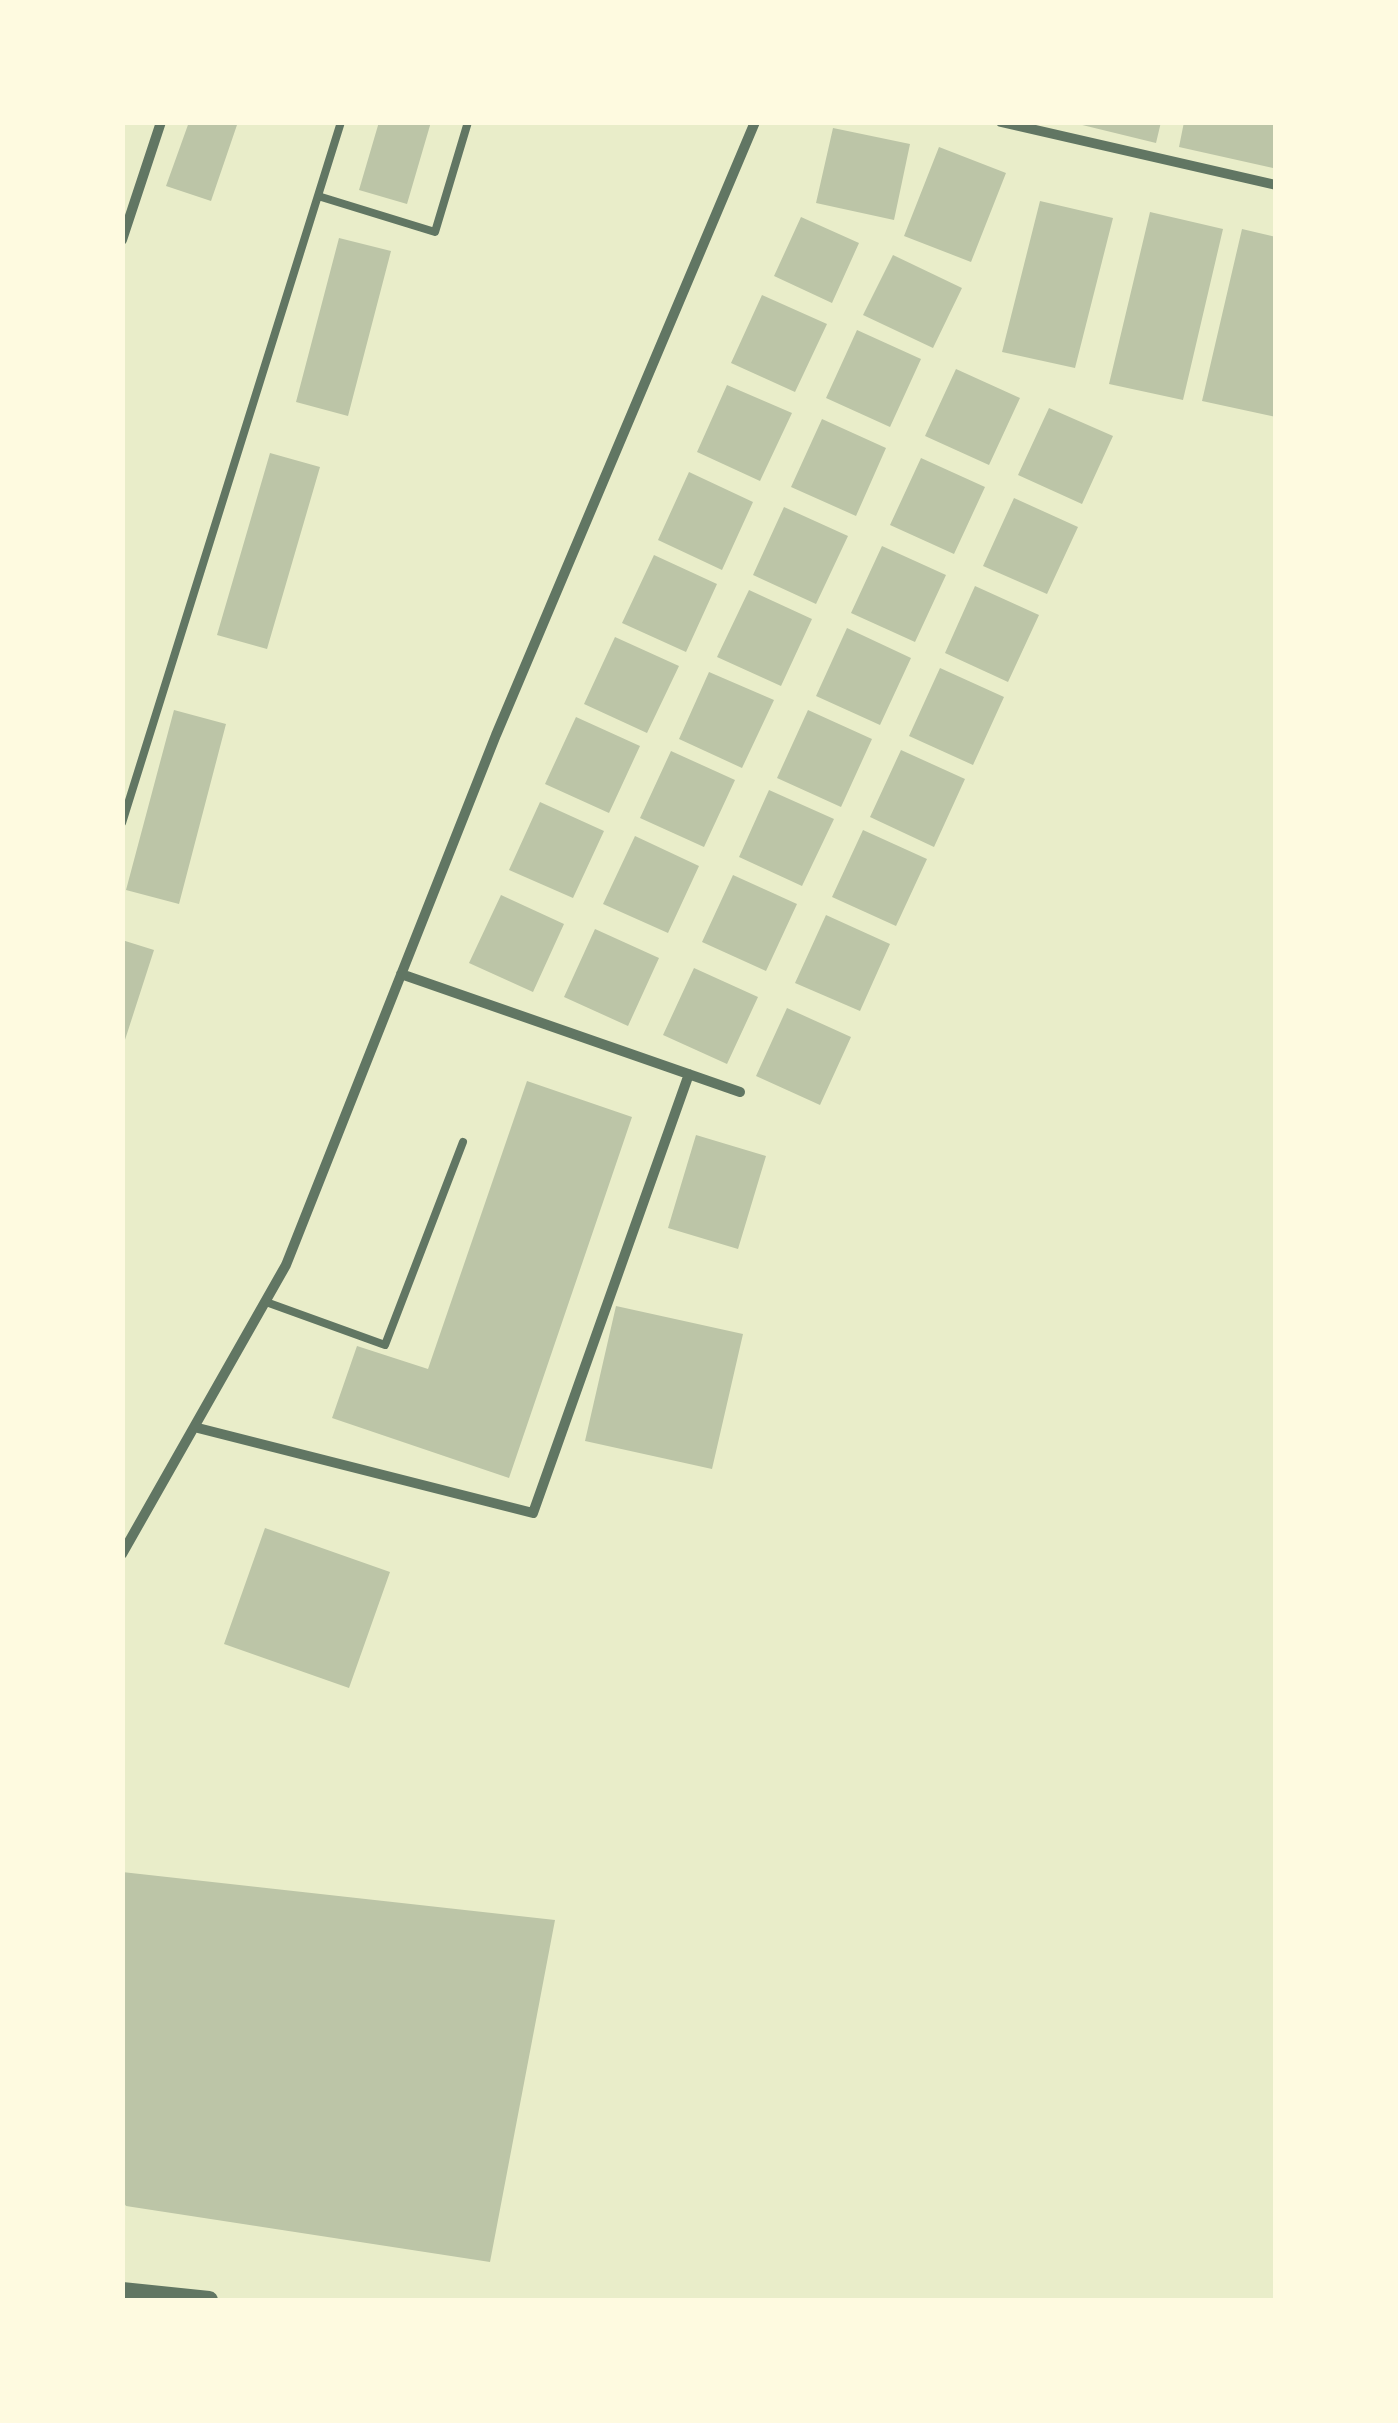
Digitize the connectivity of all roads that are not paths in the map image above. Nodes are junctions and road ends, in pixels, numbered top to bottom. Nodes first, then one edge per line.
1 (161, 122) edge
2 (341, 122) edge
3 (468, 122) edge
4 (755, 122) edge
5 (1001, 122) edge
6 (1276, 184) edge
7 (318, 196) junction
8 (122, 240) edge
9 (122, 823) edge
10 (401, 974) junction
11 (690, 1074) junction
12 (740, 1092) dead end
13 (463, 1142) dead end
14 (266, 1302) junction
15 (194, 1427) junction
16 (122, 1554) edge
17 (122, 2291) edge
18 (208, 2300) edge

1 - 8 street
2 - 7 lane
3 - 7 lane
4 - 10 street
5 - 6 street
7 - 9 lane
10 - 11 street
10 - 14 street
11 - 12 street
11 - 15 street
13 - 14 lane
14 - 15 street
15 - 16 street
17 - 18 street

